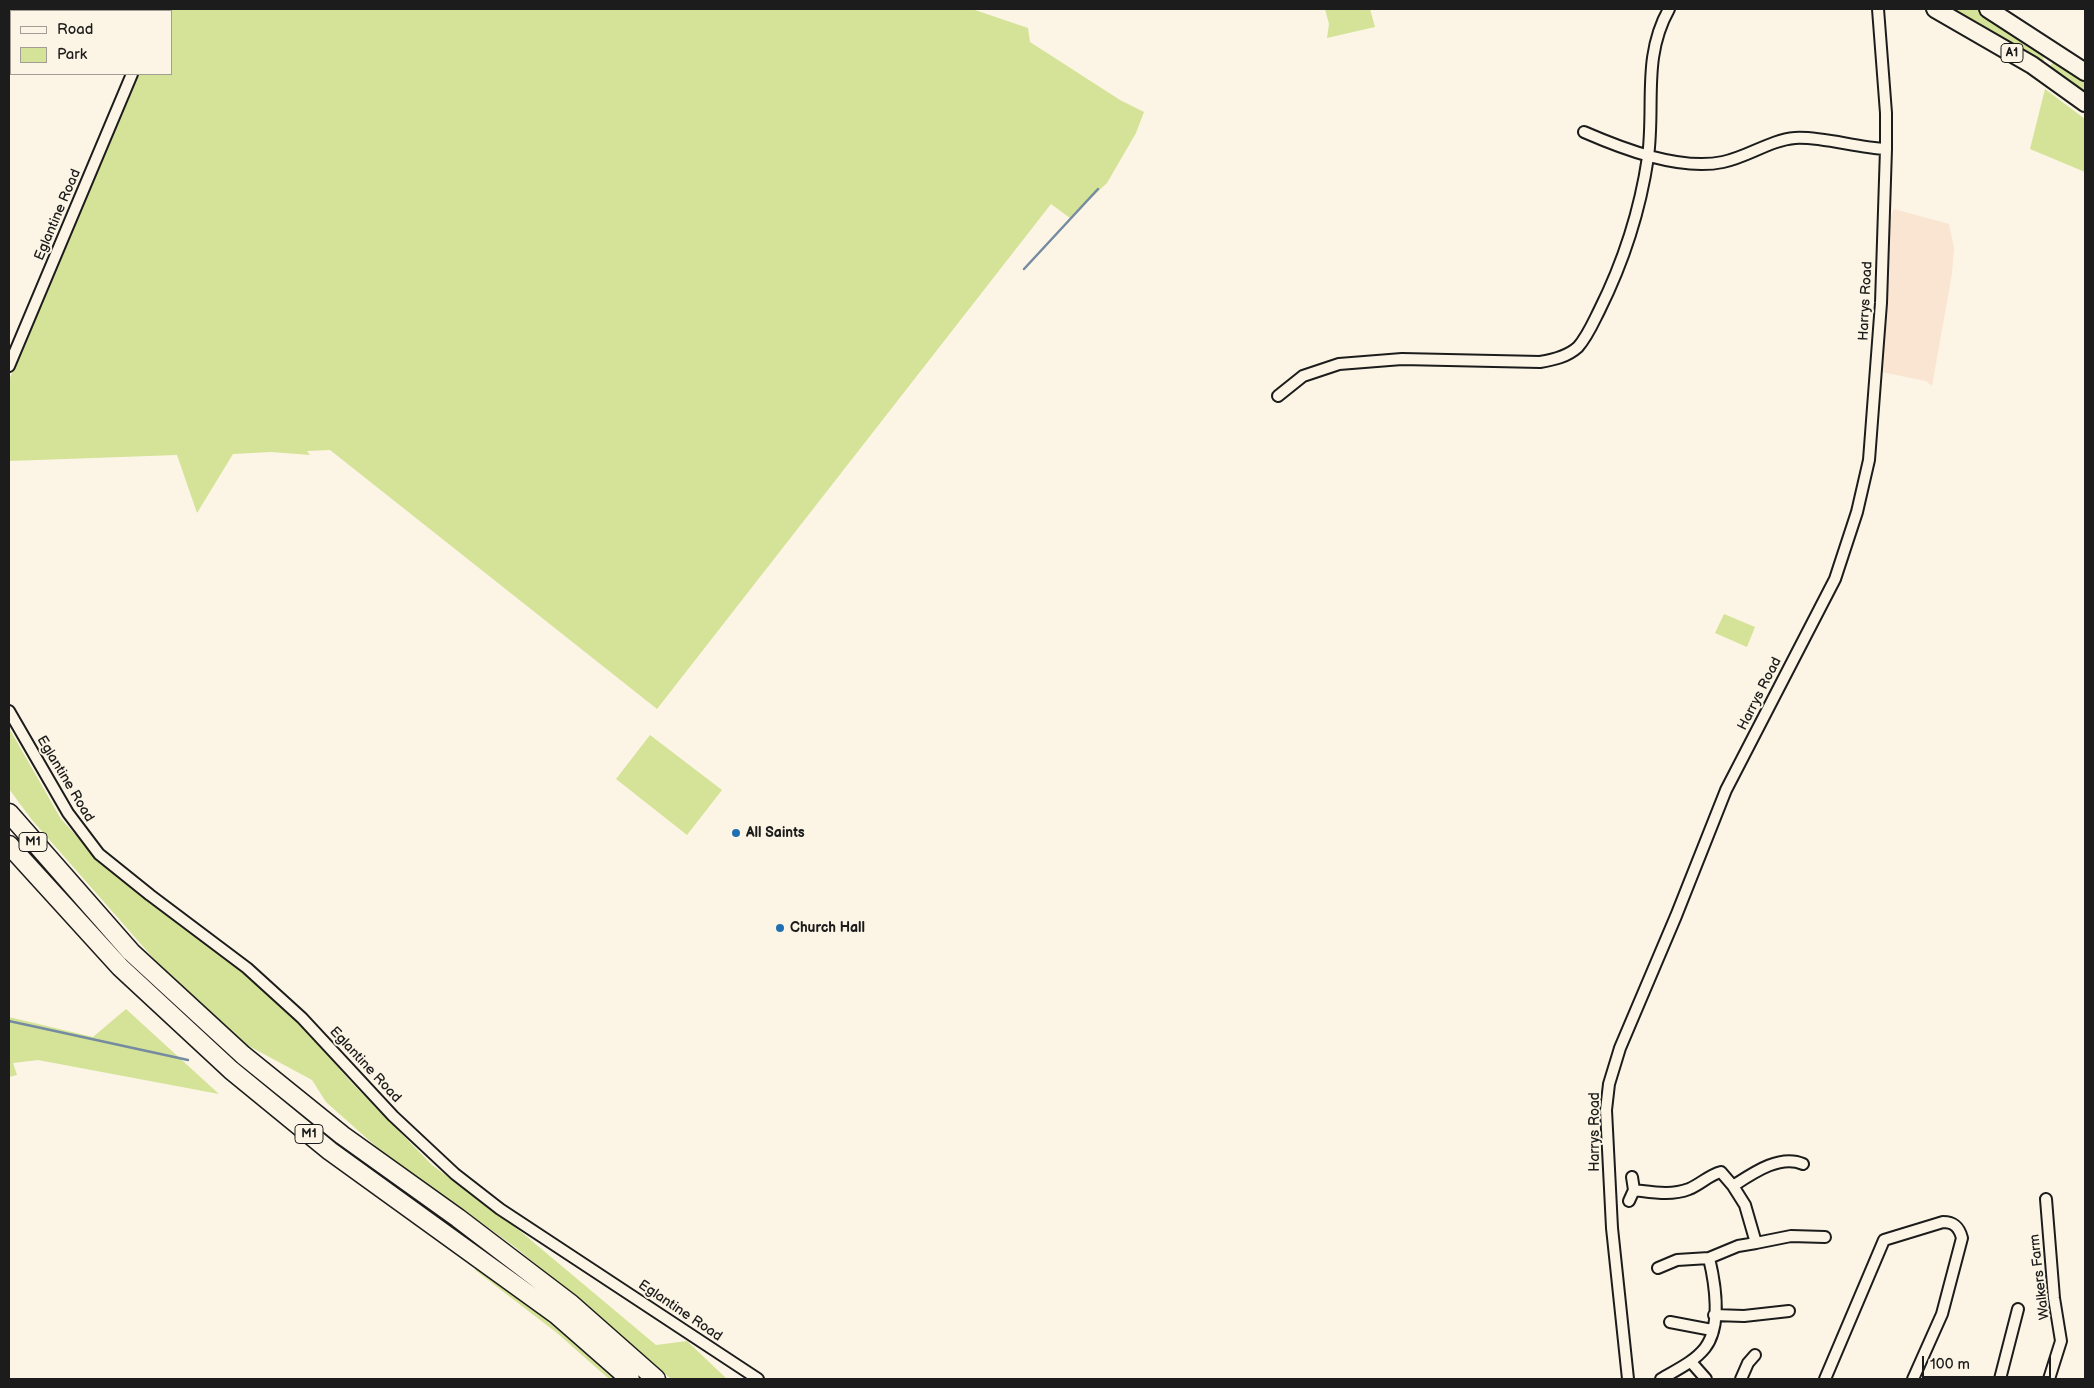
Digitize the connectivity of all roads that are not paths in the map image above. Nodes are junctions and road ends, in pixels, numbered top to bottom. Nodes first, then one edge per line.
1 (1669, 9) edge
2 (1878, 9) edge
3 (1935, 9) edge
4 (1988, 9) edge
5 (2085, 72) edge
6 (132, 75) edge
7 (2085, 102) edge
8 (1584, 132) dead end
9 (1886, 149) junction
10 (1648, 157) junction
11 (9, 366) edge
12 (1278, 396) dead end
13 (9, 711) edge
14 (9, 813) edge
15 (9, 845) edge
16 (1804, 1164) dead end
17 (1632, 1177) dead end
18 (1733, 1186) junction
19 (1634, 1190) junction
20 (2046, 1199) dead end
21 (1630, 1201) dead end
22 (1825, 1237) dead end
23 (1756, 1244) junction
24 (1709, 1258) junction
25 (1658, 1268) dead end
26 (2018, 1309) dead end
27 (1789, 1311) dead end
28 (1714, 1315) junction
29 (1670, 1322) dead end
30 (1712, 1330) junction
31 (1755, 1355) dead end
32 (1691, 1362) junction
33 (630, 1379) edge
34 (656, 1379) edge
35 (758, 1379) edge
36 (1628, 1379) edge
37 (1661, 1379) edge
38 (1706, 1379) edge
39 (1741, 1379) edge
40 (1825, 1379) edge
41 (1914, 1379) edge
42 (2000, 1379) edge
43 (2049, 1379) edge

1 - 10 street
2 - 9 street, Harrys Road
3 - 7 highway, A1
4 - 5 highway, A1
6 - 11 street, Eglantine Road
8 - 10 street
9 - 10 street
9 - 36 street, Harrys Road
10 - 12 street
13 - 35 street, Eglantine Road
14 - 34 highway, M1
15 - 33 highway, M1
16 - 18 street
17 - 19 street
18 - 19 street
18 - 23 street
19 - 21 street
20 - 43 street, Walkers Farm
22 - 23 street
23 - 24 street
24 - 25 street
24 - 28 street
26 - 42 street
27 - 28 street
28 - 30 street
29 - 30 street
30 - 32 street
31 - 39 street
32 - 37 street
32 - 38 street
40 - 41 street

